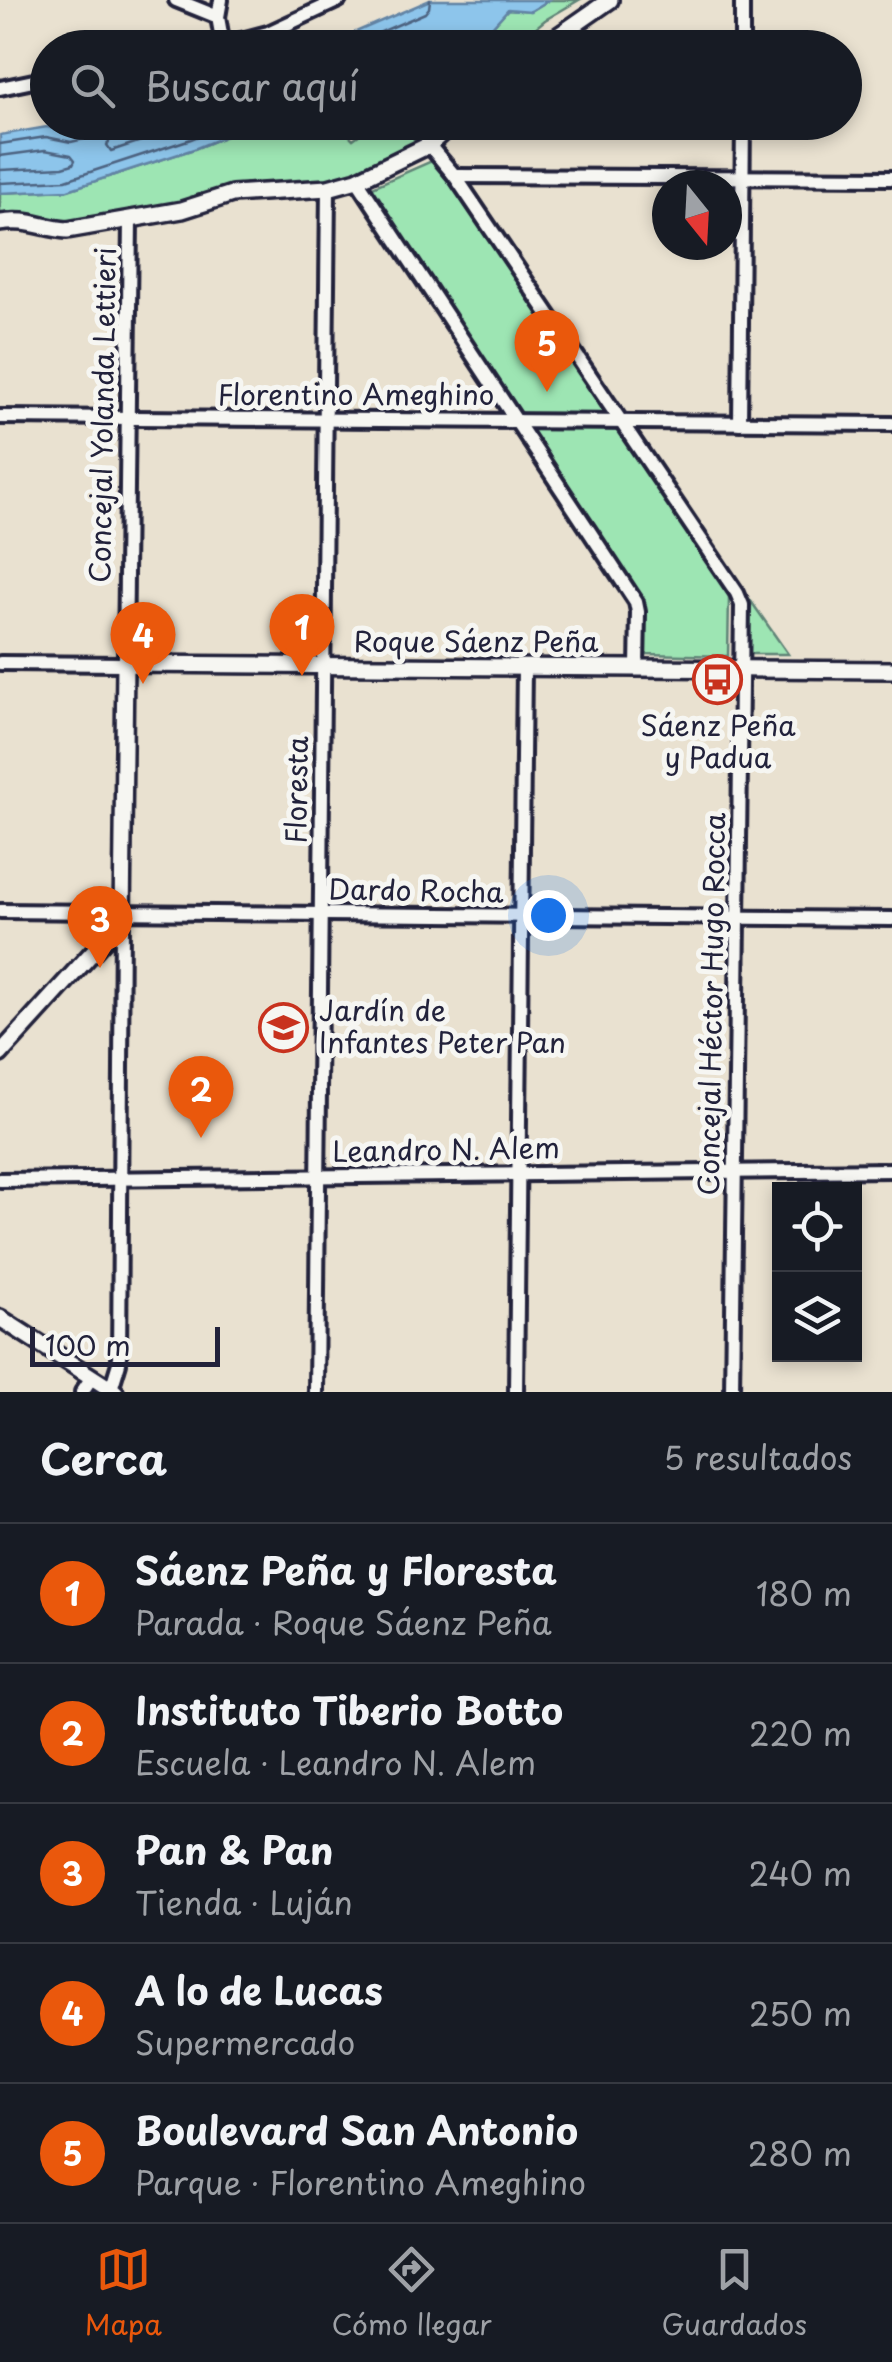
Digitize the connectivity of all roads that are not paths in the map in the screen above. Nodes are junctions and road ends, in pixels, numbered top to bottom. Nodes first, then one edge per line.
1 (176, 0) edge
2 (221, 0) edge
3 (339, 0) edge
4 (610, 0) edge
5 (742, 0) edge
6 (218, 17) junction
7 (218, 30) edge
8 (276, 30) edge
9 (566, 30) edge
10 (742, 30) edge
11 (30, 82) edge
12 (0, 88) edge
13 (434, 140) edge
14 (743, 140) edge
15 (429, 145) junction
16 (455, 176) junction
17 (743, 177) junction
18 (892, 178) edge
19 (357, 180) junction
20 (328, 188) junction
21 (130, 220) junction
22 (0, 223) edge
23 (0, 418) edge
24 (127, 418) junction
25 (326, 420) junction
26 (516, 421) junction
27 (624, 423) junction
28 (740, 423) junction
29 (892, 424) edge
30 (0, 663) edge
31 (125, 664) junction
32 (323, 666) junction
33 (524, 668) junction
34 (637, 668) junction
35 (740, 669) junction
36 (892, 670) edge
37 (0, 911) edge
38 (320, 915) junction
39 (521, 916) junction
40 (122, 917) junction
41 (738, 918) junction
42 (892, 919) edge
43 (0, 1054) edge
44 (892, 1170) edge
45 (735, 1171) junction
46 (518, 1174) junction
47 (318, 1176) junction
48 (119, 1178) junction
49 (0, 1180) edge
50 (0, 1318) edge
51 (92, 1376) junction
52 (113, 1391) edge
53 (82, 1392) edge
54 (316, 1392) edge
55 (516, 1392) edge
56 (732, 1392) edge

1 - 6 street
2 - 6 street
3 - 8 street
4 - 9 street
5 - 10 street
6 - 7 street
11 - 12 street
13 - 15 street
14 - 17 street
15 - 16 street
15 - 19 street
16 - 17 street
16 - 27 street
17 - 18 street
17 - 28 street
19 - 20 street
19 - 26 street
20 - 21 street
20 - 25 street, Floresta
21 - 22 street
21 - 24 street, Concejal Yolanda Lettieri
23 - 24 street, Florentino Ameghino
24 - 25 street, Florentino Ameghino
24 - 31 street, Concejal Yolanda Lettieri
25 - 26 street, Florentino Ameghino
25 - 32 street, Floresta
26 - 27 street, Florentino Ameghino
26 - 34 street
27 - 28 street, Florentino Ameghino
27 - 35 street, Concejal Héctor Hugo Rocca
28 - 29 street, Florentino Ameghino
30 - 31 street, Roque Sáenz Peña
31 - 32 street, Roque Sáenz Peña
31 - 40 street, Concejal Yolanda Lettieri
32 - 33 street, Roque Sáenz Peña
32 - 38 street, Floresta
33 - 34 street, Roque Sáenz Peña
33 - 39 street
34 - 35 street, Roque Sáenz Peña
35 - 36 street, Roque Sáenz Peña
35 - 41 street, Concejal Héctor Hugo Rocca
37 - 40 street, Dardo Rocha
38 - 39 street, Dardo Rocha
38 - 40 street, Dardo Rocha
38 - 47 street, Floresta
39 - 41 street, Dardo Rocha
39 - 46 street
40 - 43 street
40 - 48 street, Concejal Yolanda Lettieri
41 - 42 street, Dardo Rocha
41 - 45 street, Concejal Héctor Hugo Rocca
44 - 45 street, Leandro N. Alem
45 - 46 street, Leandro N. Alem
45 - 56 street, Concejal Héctor Hugo Rocca
46 - 47 street, Leandro N. Alem
46 - 55 street
47 - 48 street, Leandro N. Alem
47 - 54 street, Floresta
48 - 49 street, Leandro N. Alem
48 - 52 street, Concejal Yolanda Lettieri
50 - 51 street
51 - 52 street
51 - 53 street

